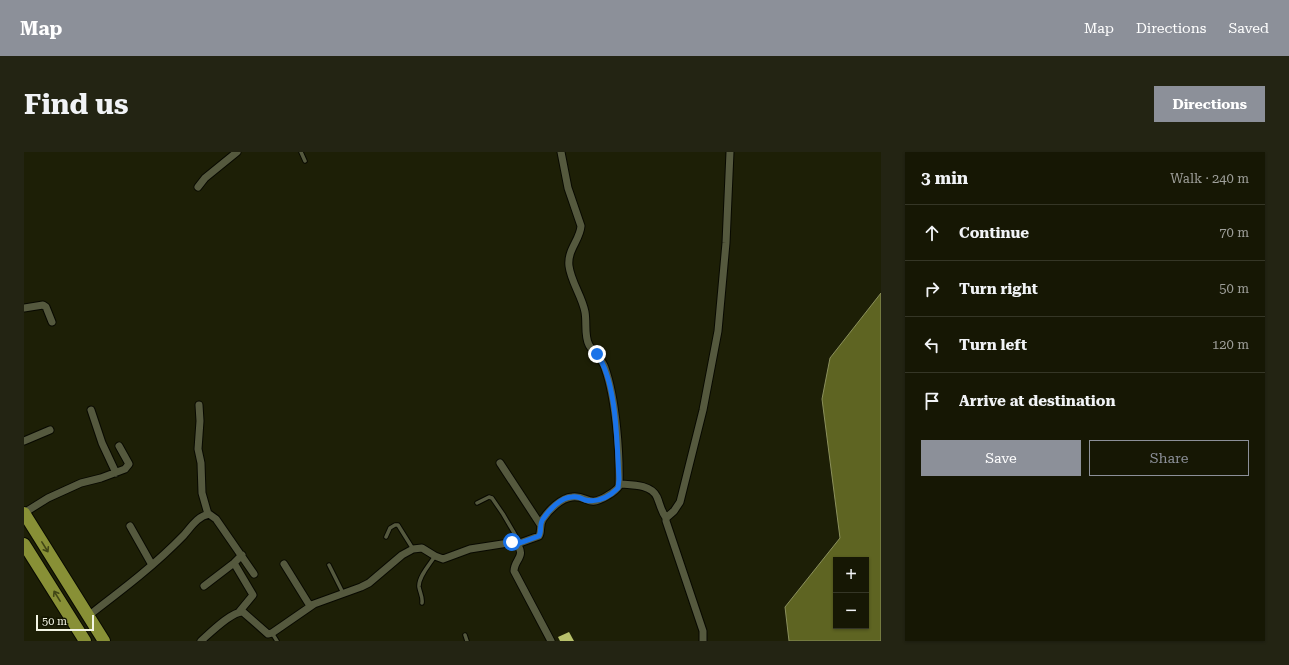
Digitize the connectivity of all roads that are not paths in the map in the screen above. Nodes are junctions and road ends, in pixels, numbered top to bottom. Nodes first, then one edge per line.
1 (237, 152) edge
2 (301, 152) edge
3 (561, 152) edge
4 (730, 152) edge
5 (305, 161) dead end
6 (198, 187) dead end
7 (24, 308) edge
8 (52, 322) dead end
9 (199, 405) dead end
10 (91, 410) dead end
11 (50, 430) dead end
12 (24, 441) edge
13 (120, 446) dead end
14 (500, 463) dead end
15 (116, 473) junction
16 (619, 484) junction
17 (477, 503) dead end
18 (24, 513) edge
19 (208, 514) junction
20 (666, 518) junction
21 (540, 524) junction
22 (130, 526) dead end
23 (386, 537) dead end
24 (24, 544) edge
25 (518, 544) junction
26 (413, 549) junction
27 (242, 555) junction
28 (435, 556) junction
29 (234, 563) junction
30 (284, 564) dead end
31 (152, 565) junction
32 (329, 565) dead end
33 (254, 574) dead end
34 (204, 586) dead end
35 (343, 593) junction
36 (422, 603) dead end
37 (310, 606) junction
38 (239, 612) junction
39 (88, 616) junction
40 (272, 633) junction
41 (465, 635) dead end
42 (85, 641) edge
43 (104, 641) edge
44 (201, 641) edge
45 (277, 641) edge
46 (467, 641) edge
47 (551, 641) edge
48 (703, 641) edge

1 - 6 street
2 - 5 lane
3 - 16 street
4 - 20 street
7 - 8 street
9 - 19 street
10 - 15 street
11 - 12 street
13 - 15 street
14 - 21 street
15 - 18 street
16 - 20 street
16 - 21 street
17 - 25 lane
18 -> 39 highway
19 - 27 street
19 - 31 street
20 - 48 street
21 - 25 street
22 - 31 street
23 - 26 lane
42 -> 24 highway
25 - 28 street
25 - 47 street
26 - 28 street
26 - 35 street
27 - 29 street
27 - 33 street
28 - 36 lane
29 - 34 street
29 - 38 street
30 - 37 street
31 - 39 street
32 - 35 lane
35 - 37 street
37 - 40 street
38 - 40 street
38 - 44 street
39 - 43 highway
40 - 45 lane
41 - 46 lane

